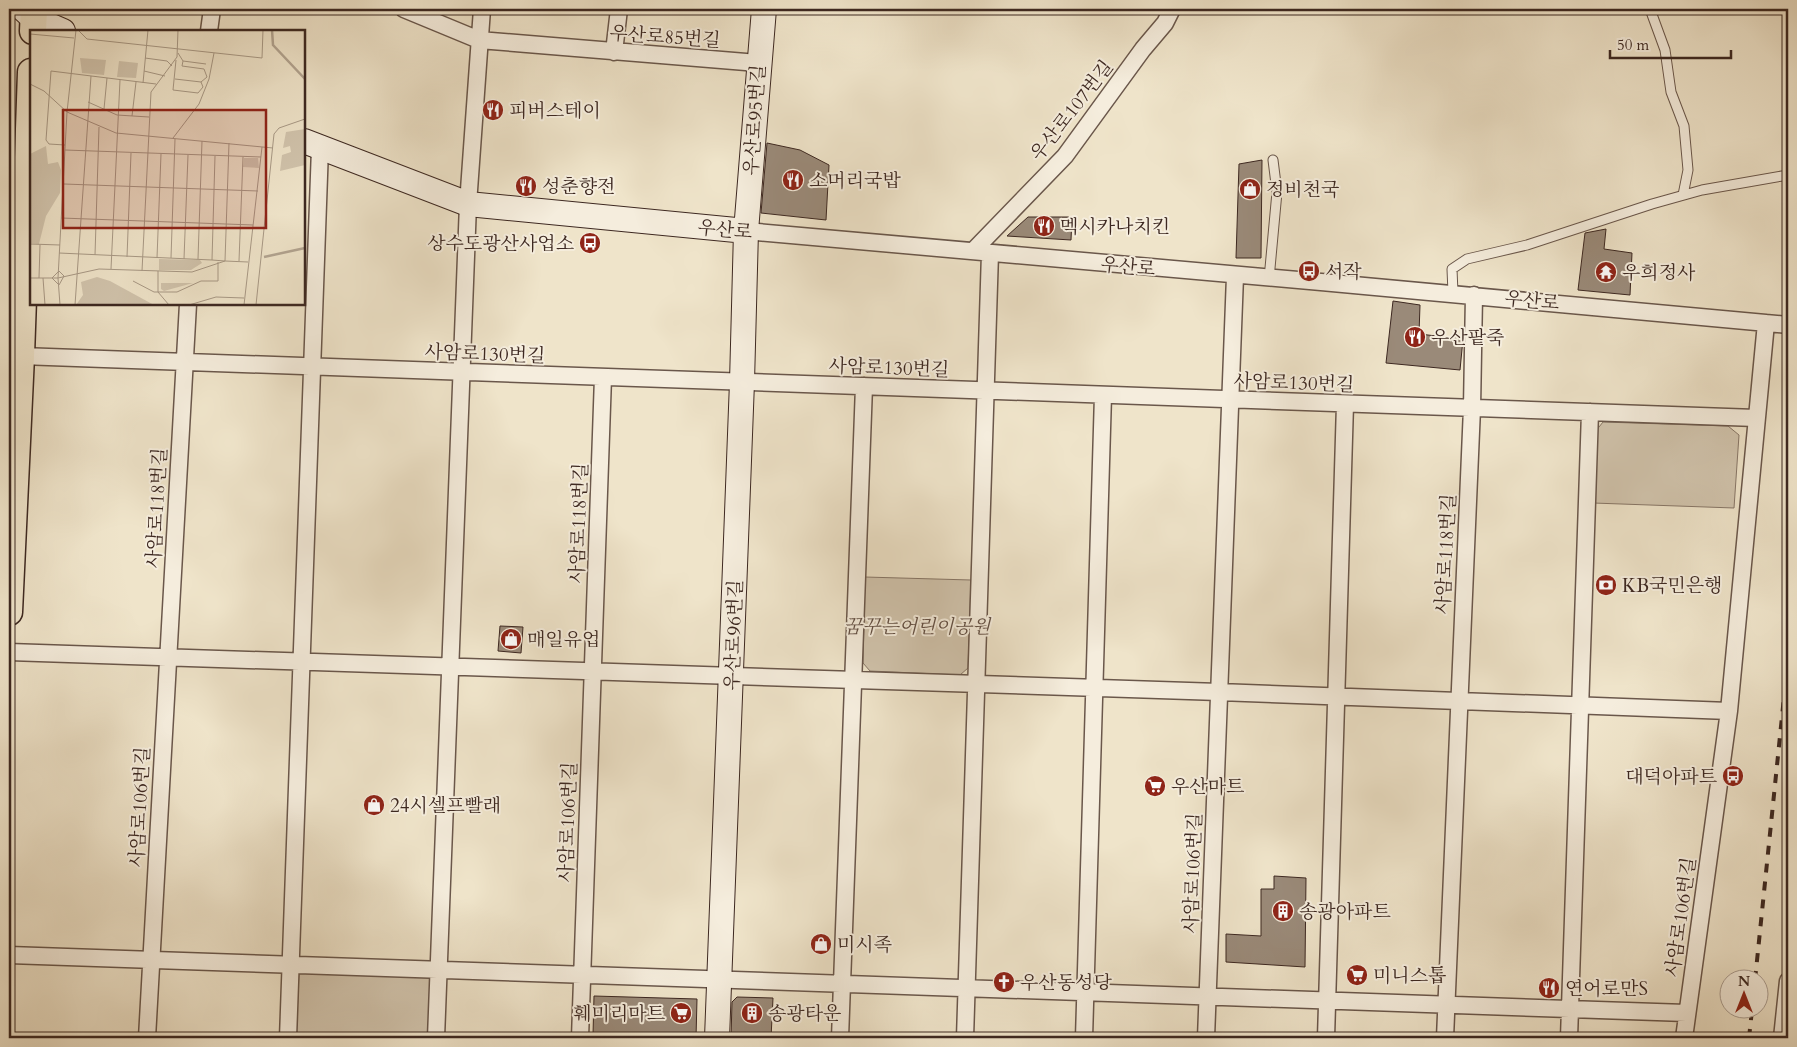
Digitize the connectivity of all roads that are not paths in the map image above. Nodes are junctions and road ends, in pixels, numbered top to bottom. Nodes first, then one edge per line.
1 (212, 9) edge
2 (404, 9) edge
3 (482, 9) edge
4 (619, 9) edge
5 (764, 9) edge
6 (1172, 9) edge
7 (1650, 9) edge
8 (31, 17) edge
9 (61, 30) edge
10 (209, 30) edge
11 (479, 40) junction
12 (614, 52) junction
13 (758, 63) junction
14 (30, 88) edge
15 (312, 145) edge
16 (1273, 160) dead end
17 (1782, 176) dead end
18 (1683, 195) junction
19 (468, 204) junction
20 (746, 231) junction
21 (973, 251) junction
22 (990, 253) junction
23 (1236, 276) junction
24 (1269, 279) junction
25 (1453, 294) junction
26 (1474, 295) junction
27 (188, 305) edge
28 (16, 308) edge
29 (1766, 323) junction
30 (1788, 325) edge
31 (21, 356) junction
32 (185, 362) junction
33 (311, 367) junction
34 (462, 372) junction
35 (603, 377) junction
36 (742, 382) junction
37 (864, 386) junction
38 (986, 391) junction
39 (1103, 395) junction
40 (1231, 399) junction
41 (1345, 404) junction
42 (1472, 408) junction
43 (1590, 412) junction
44 (1756, 418) junction
45 (9, 612) edge
46 (9, 652) edge
47 (168, 657) junction
48 (300, 661) junction
49 (450, 666) junction
50 (592, 671) junction
51 (732, 676) junction
52 (853, 680) junction
53 (976, 684) junction
54 (1095, 688) junction
55 (1219, 692) junction
56 (1336, 696) junction
57 (1458, 701) junction
58 (1580, 706) junction
59 (1729, 711) junction
60 (9, 955) edge
61 (151, 960) junction
62 (291, 965) junction
63 (438, 970) junction
64 (582, 975) junction
65 (719, 980) junction
66 (1788, 981) edge
67 (842, 984) junction
68 (966, 988) junction
69 (1086, 992) junction
70 (1207, 997) junction
71 (1327, 1001) junction
72 (1446, 1005) junction
73 (1570, 1010) junction
74 (1686, 1013) junction
75 (147, 1038) edge
76 (288, 1038) edge
77 (436, 1038) edge
78 (580, 1038) edge
79 (717, 1038) edge
80 (840, 1038) edge
81 (965, 1038) edge
82 (1084, 1038) edge
83 (1206, 1038) edge
84 (1326, 1038) edge
85 (1445, 1038) edge
86 (1569, 1038) edge
87 (1684, 1038) edge
88 (1782, 1038) edge

1 - 10 street
2 - 11 street, 우산로85번길
3 - 11 street
4 - 12 street
5 - 13 street, 우산로95번길
6 - 21 street, 우산로107번길
7 - 18 lane
8 - 9 street
11 - 12 street, 우산로85번길
11 - 19 street
12 - 13 street, 우산로85번길
13 - 20 street, 우산로95번길
14 - 28 main road
15 - 19 street, 우산로
15 - 33 street, 우산로
16 - 24 lane
17 - 18 lane
18 - 25 lane
19 - 20 street, 우산로
19 - 34 street
20 - 21 street, 우산로
20 - 36 street, 우산로96번길
21 - 22 street, 우산로
22 - 23 street, 우산로
22 - 38 street
23 - 24 street, 우산로
23 - 40 street
24 - 25 street, 우산로
25 - 26 street, 우산로
26 - 29 street, 우산로
26 - 42 street, 사암로118번길
27 - 32 street
28 - 31 main road
29 - 30 street, 우산로
29 - 44 street, 사암로106번길
31 - 32 street, 사암로130번길
31 - 45 main road
32 - 33 street, 사암로130번길
32 - 47 street, 사암로118번길
33 - 34 street, 사암로130번길
33 - 48 street
34 - 35 street, 사암로130번길
34 - 49 street
35 - 36 street, 사암로130번길
35 - 50 street, 사암로118번길
36 - 37 street, 사암로130번길
36 - 51 street, 우산로96번길
37 - 38 street, 사암로130번길
37 - 52 street
38 - 39 street, 사암로130번길
38 - 53 street
39 - 40 street, 사암로130번길
39 - 54 street
40 - 41 street, 사암로130번길
40 - 55 street
41 - 42 street, 사암로130번길
41 - 56 street
42 - 43 street, 사암로130번길
42 - 57 street, 사암로118번길
43 - 44 street, 사암로130번길
43 - 58 street
44 - 59 street, 사암로106번길
46 - 47 street
47 - 48 street
47 - 61 street, 사암로106번길
48 - 49 street
48 - 62 street
49 - 50 street
49 - 63 street
50 - 51 street
50 - 64 street, 사암로106번길
51 - 52 street
51 - 65 street, 우산로96번길
52 - 53 street
52 - 67 street
53 - 54 street
53 - 68 street
54 - 55 street
54 - 69 street
55 - 56 street
55 - 70 street, 사암로106번길
56 - 57 street
56 - 71 street
57 - 58 street
57 - 72 street
58 - 59 street
58 - 73 street
59 - 74 street, 사암로106번길
60 - 61 street
61 - 62 street
61 - 75 street, 사암로106번길
62 - 63 street
62 - 76 street
63 - 64 street
63 - 77 street
64 - 65 street
64 - 78 street, 사암로106번길
65 - 67 street
65 - 79 street, 우산로96번길
66 - 88 street
67 - 68 street
67 - 80 street
68 - 69 street
68 - 81 street
69 - 70 street
69 - 82 street
70 - 71 street
70 - 83 street, 사암로106번길
71 - 72 street
71 - 84 street
72 - 73 street
72 - 85 street
73 - 74 street
73 - 86 street
74 - 87 street, 사암로106번길

